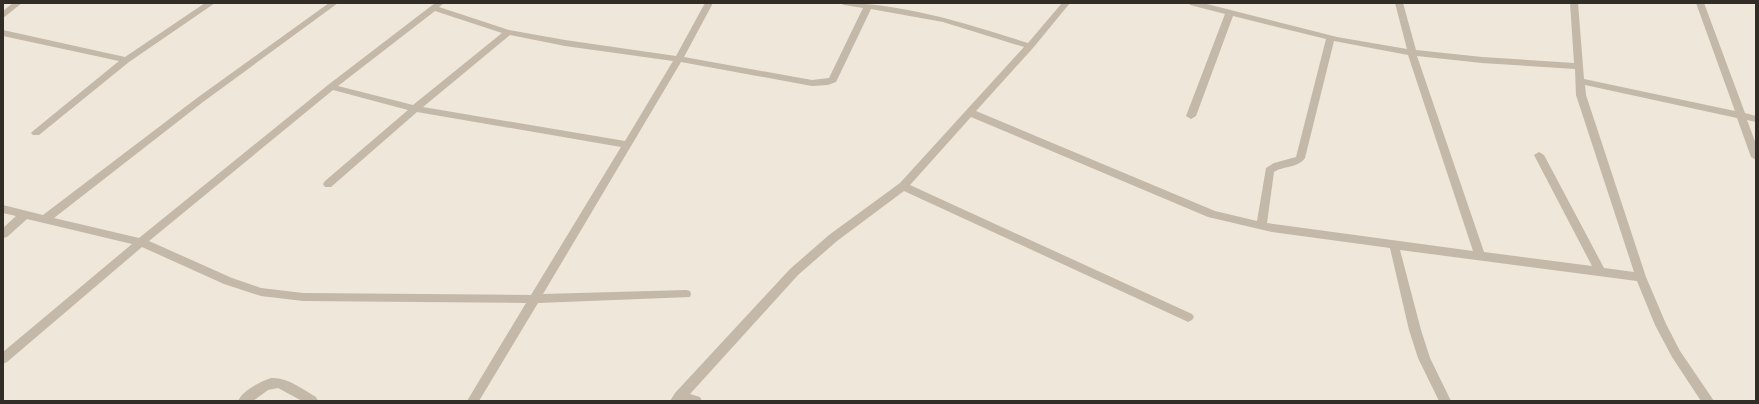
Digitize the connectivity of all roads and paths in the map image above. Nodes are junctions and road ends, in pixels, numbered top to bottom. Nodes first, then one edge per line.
1 (18, 3) edge
2 (211, 3) edge
3 (334, 3) edge
4 (709, 3) edge
5 (844, 3) edge
6 (1066, 3) edge
7 (1193, 3) edge
8 (1399, 3) edge
9 (1574, 3) edge
10 (1700, 3) edge
11 (436, 6) edge
12 (868, 6) junction
13 (1230, 12) junction
14 (3, 15) edge
15 (508, 32) junction
16 (3, 33) edge
17 (1331, 37) junction
18 (1030, 46) junction
19 (1412, 53) junction
20 (126, 60) junction
21 (679, 60) junction
22 (1579, 66) junction
23 (1580, 81) junction
24 (331, 87) junction
25 (415, 108) junction
26 (969, 112) junction
27 (1191, 116) dead end
28 (1741, 116) junction
29 (1756, 119) edge
30 (36, 133) dead end
31 (628, 145) junction
32 (1539, 155) dead end
33 (1756, 157) edge
34 (328, 184) dead end
35 (904, 186) junction
36 (3, 209) edge
37 (24, 215) junction
38 (44, 220) junction
39 (1262, 226) junction
40 (3, 234) edge
41 (140, 242) junction
42 (1394, 245) junction
43 (1480, 257) junction
44 (1600, 271) junction
45 (1641, 277) junction
46 (686, 294) dead end
47 (534, 299) junction
48 (1188, 318) dead end
49 (3, 359) edge
50 (678, 399) edge
51 (244, 401) edge
52 (312, 401) edge
53 (473, 401) edge
54 (696, 401) edge
55 (1445, 401) edge
56 (1708, 401) edge

1 - 14 street
2 - 20 street
3 - 38 street
4 - 21 street
5 - 12 street
6 - 18 street
7 - 13 street
8 - 19 street
9 - 22 street
10 - 28 street
11 - 15 street
11 - 24 street
12 - 18 street
12 - 21 street
13 - 17 street
13 - 27 street
15 - 21 street
15 - 25 street
16 - 20 street
17 - 19 street
17 - 39 street
18 - 26 street
19 - 22 street
19 - 43 street
20 - 30 street
21 - 31 street
22 - 23 street
23 - 28 street
23 - 45 street
24 - 25 street
24 - 41 street
25 - 31 street
25 - 34 street
26 - 35 street
26 - 39 street
28 - 29 street
28 - 33 street
31 - 47 street
32 - 44 street
35 - 48 street
35 - 50 street
36 - 37 street
37 - 38 street
37 - 40 street
38 - 41 street
39 - 42 street
41 - 47 street
41 - 49 street
42 - 43 street
42 - 55 street
43 - 44 street
44 - 45 street
45 - 56 street
46 - 47 street
47 - 53 street
50 - 54 street
51 - 52 street

